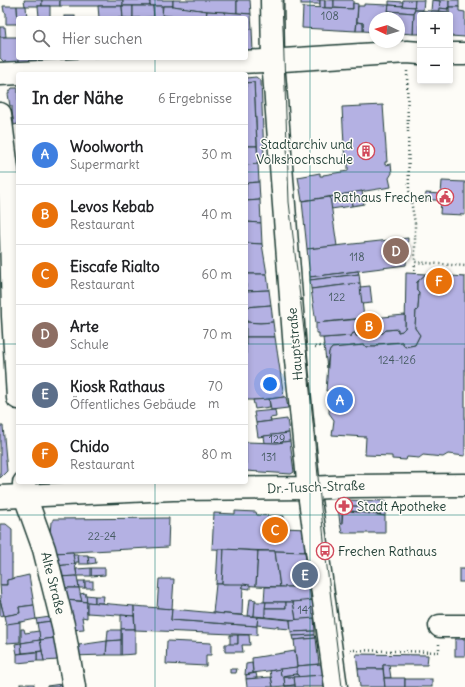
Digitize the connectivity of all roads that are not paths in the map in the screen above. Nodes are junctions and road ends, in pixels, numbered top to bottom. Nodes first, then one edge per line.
1 (272, 0) edge
2 (414, 52) edge
3 (453, 54) edge
4 (465, 54) edge
5 (273, 60) junction
6 (39, 72) edge
7 (16, 73) edge
8 (0, 74) edge
9 (0, 114) edge
10 (11, 140) edge
11 (15, 264) edge
12 (16, 365) edge
13 (465, 485) edge
14 (309, 488) junction
15 (24, 489) edge
16 (0, 497) edge
17 (440, 626) road end
18 (465, 626) edge
19 (74, 687) edge
20 (336, 687) edge

1 - 5 street, Hauptstraße
2 - 5 street
3 - 4 street
5 - 6 street
5 - 14 street, Hauptstraße
7 - 8 street
9 - 10 street
10 - 11 street
11 - 12 street
13 - 14 street, Dr.-Tusch-Straße
14 - 15 street, Dr.-Tusch-Straße
14 - 20 street, Hauptstraße
15 - 16 street, Dr.-Tusch-Straße
15 - 19 street, Alte Straße
17 - 18 street

